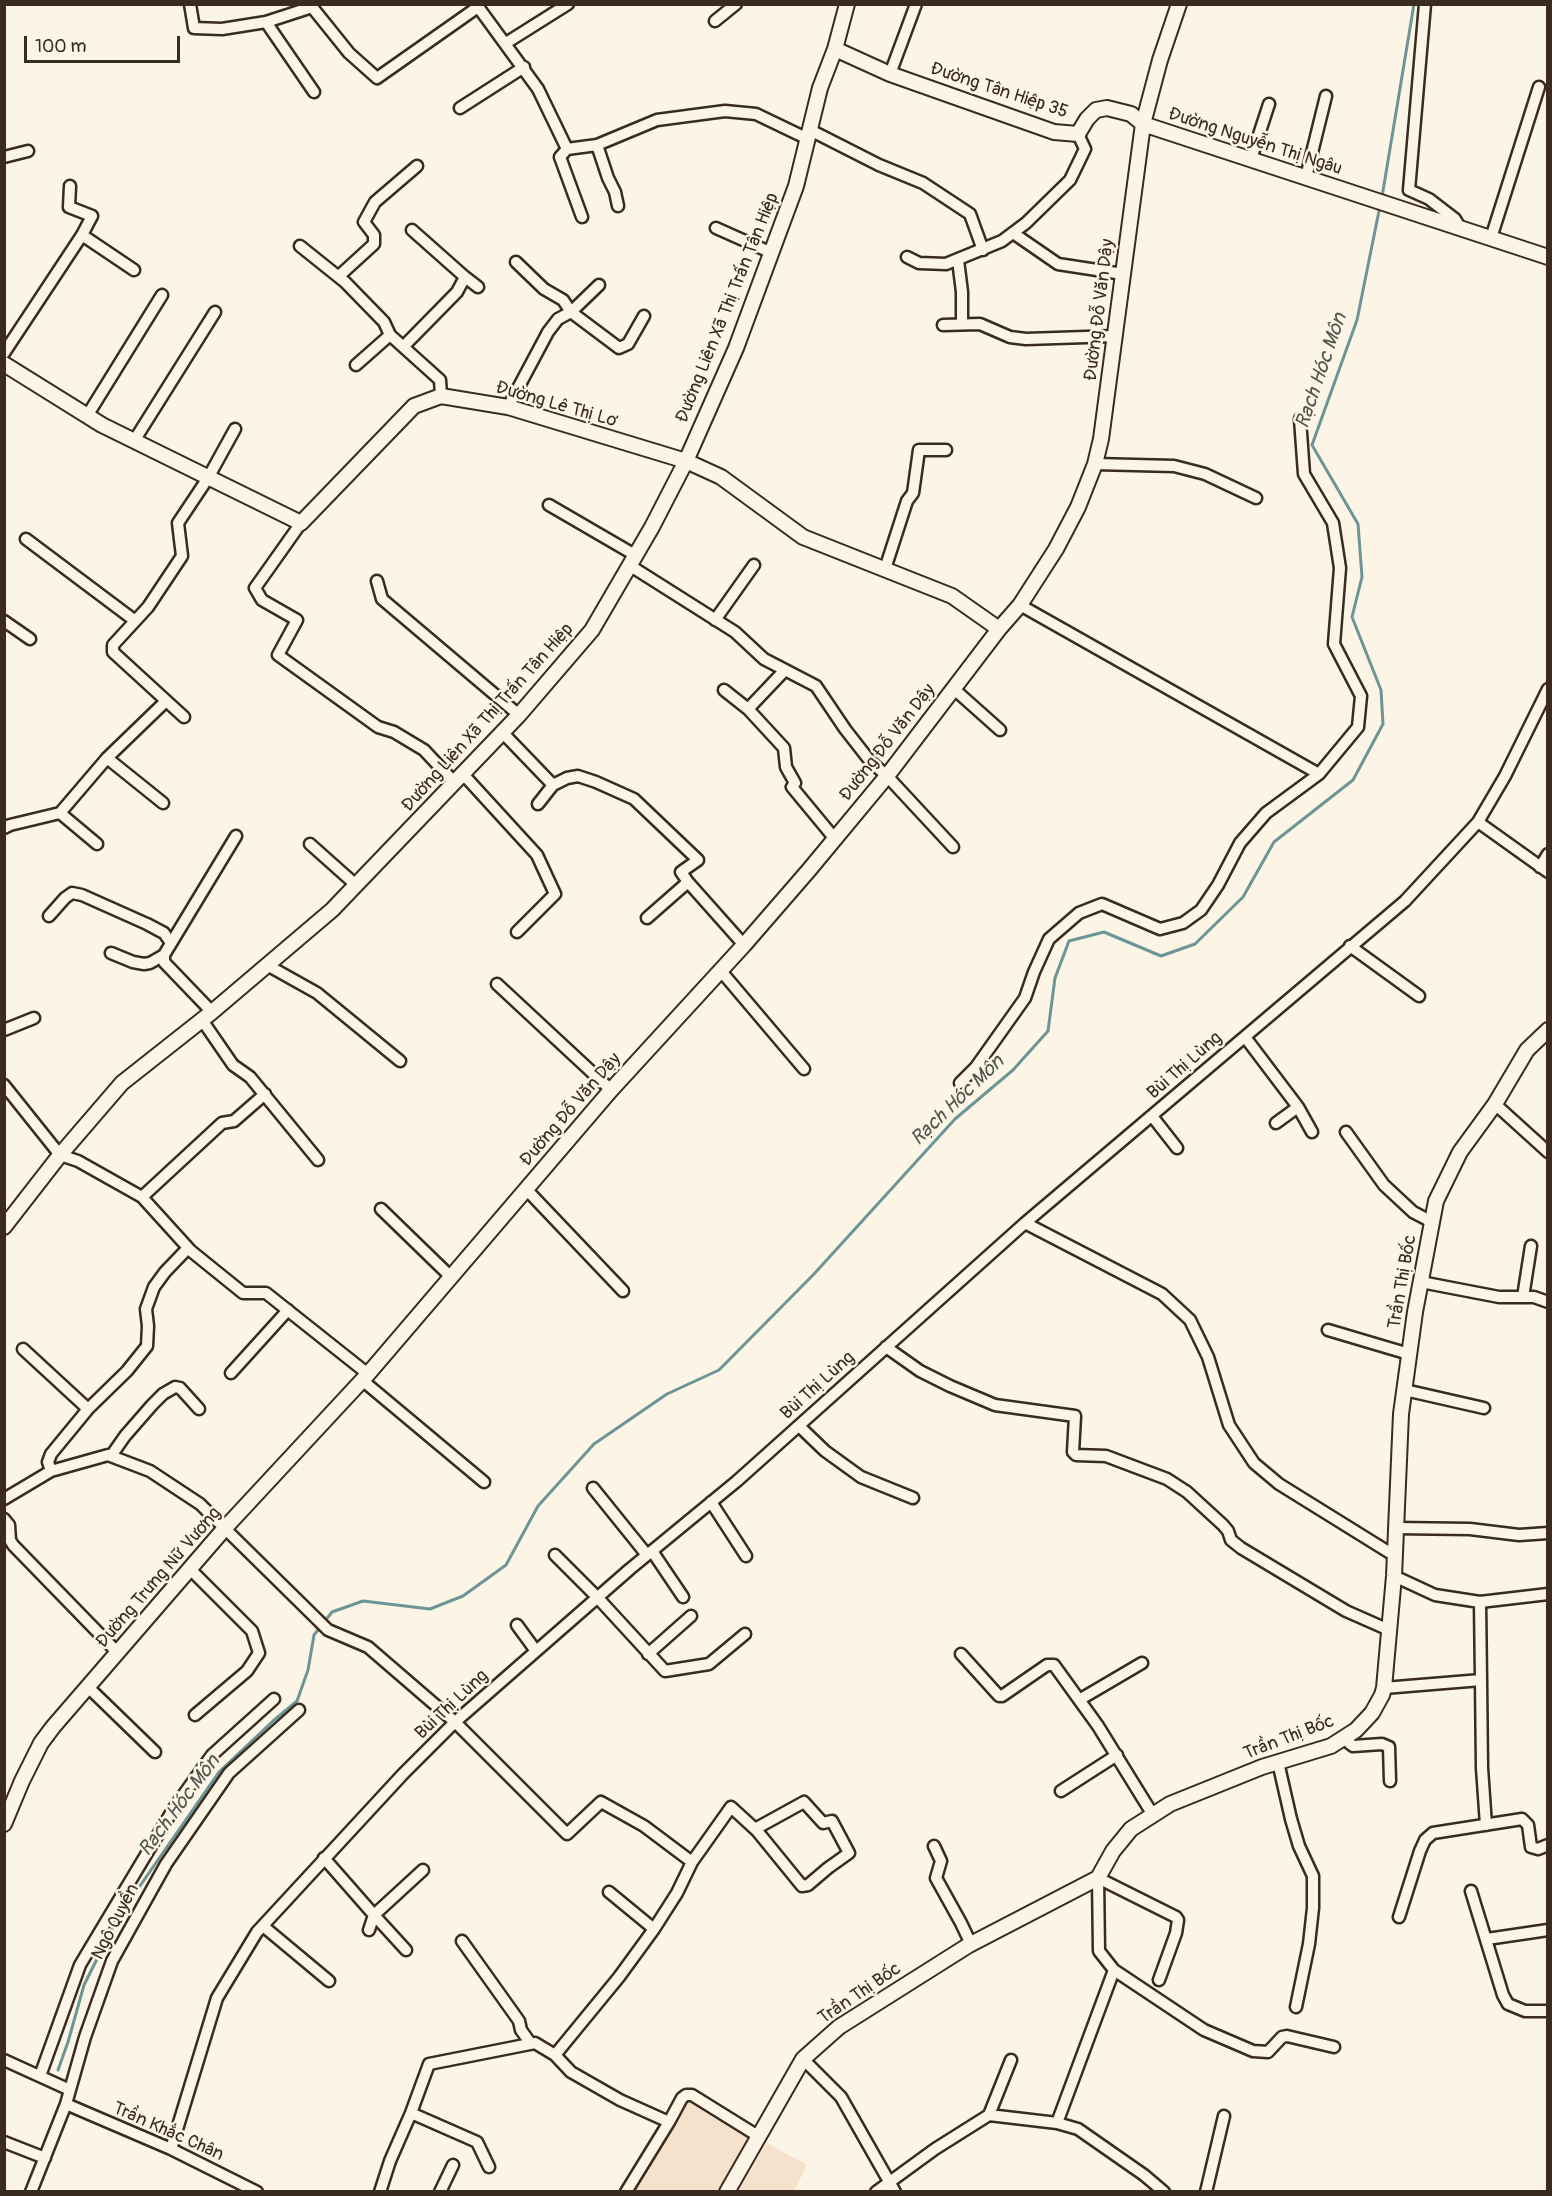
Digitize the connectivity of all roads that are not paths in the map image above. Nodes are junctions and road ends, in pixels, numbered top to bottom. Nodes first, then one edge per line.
1 (190, 4) edge
2 (568, 4) edge
3 (736, 4) edge
4 (847, 4) edge
5 (916, 4) edge
6 (1179, 4) edge
7 (1425, 4) edge
8 (477, 6) edge
9 (715, 21) dead end
10 (266, 22) junction
11 (506, 43) junction
12 (835, 49) junction
13 (524, 67) junction
14 (890, 74) junction
15 (1539, 87) dead end
16 (314, 92) dead end
17 (1326, 96) dead end
18 (1269, 104) dead end
19 (460, 108) dead end
20 (1143, 124) junction
21 (809, 134) junction
22 (1078, 134) junction
23 (597, 145) junction
24 (567, 149) junction
25 (28, 151) dead end
26 (4, 157) edge
27 (1251, 159) junction
28 (417, 166) dead end
29 (1306, 177) junction
30 (70, 186) dead end
31 (618, 206) dead end
32 (582, 217) dead end
33 (716, 228) dead end
34 (1461, 229) junction
35 (412, 231) dead end
36 (1013, 233) junction
37 (82, 235) junction
38 (1491, 238) junction
39 (300, 246) dead end
40 (983, 250) junction
41 (772, 253) junction
42 (1548, 257) edge
43 (908, 258) dead end
44 (958, 260) junction
45 (516, 262) dead end
46 (134, 270) dead end
47 (1123, 274) junction
48 (339, 276) junction
49 (465, 277) junction
50 (598, 285) dead end
51 (478, 287) dead end
52 (162, 295) dead end
53 (215, 312) dead end
54 (572, 312) junction
55 (644, 316) dead end
56 (962, 324) junction
57 (943, 326) dead end
58 (390, 335) junction
59 (1116, 336) junction
60 (404, 346) junction
61 (4, 353) edge
62 (4, 364) edge
63 (356, 365) dead end
64 (441, 396) junction
65 (508, 407) junction
66 (87, 416) junction
67 (1300, 419) dead end
68 (235, 429) dead end
69 (134, 441) junction
70 (946, 450) dead end
71 (686, 461) junction
72 (1095, 464) junction
73 (208, 478) junction
74 (1256, 498) dead end
75 (549, 505) dead end
76 (301, 523) junction
77 (26, 539) dead end
78 (632, 560) junction
79 (754, 565) dead end
80 (885, 569) junction
81 (377, 581) dead end
82 (1020, 605) junction
83 (134, 620) junction
84 (715, 620) junction
85 (4, 621) edge
86 (999, 629) junction
87 (30, 639) dead end
88 (785, 670) junction
89 (954, 688) junction
90 (1548, 689) edge
91 (724, 690) dead end
92 (166, 701) junction
93 (748, 709) junction
94 (519, 715) junction
95 (184, 717) dead end
96 (1000, 730) dead end
97 (502, 732) junction
98 (106, 758) junction
99 (1319, 774) junction
100 (887, 776) junction
101 (458, 777) junction
102 (553, 785) junction
103 (163, 803) dead end
104 (538, 804) dead end
105 (60, 813) junction
106 (1478, 822) junction
107 (4, 828) edge
108 (236, 837) dead end
109 (835, 839) junction
110 (97, 844) dead end
111 (310, 844) dead end
112 (953, 847) dead end
113 (1548, 854) edge
114 (1544, 869) edge
115 (688, 882) junction
116 (356, 885) junction
117 (49, 916) dead end
118 (647, 918) dead end
119 (517, 932) dead end
120 (171, 943) junction
121 (744, 945) junction
122 (1350, 946) junction
123 (111, 953) dead end
124 (164, 955) junction
125 (267, 966) junction
126 (721, 971) junction
127 (497, 984) dead end
128 (1419, 996) dead end
129 (207, 1016) junction
130 (34, 1018) dead end
131 (4, 1030) edge
132 (1548, 1030) edge
133 (1245, 1037) junction
134 (400, 1061) dead end
135 (804, 1069) dead end
136 (960, 1083) dead end
137 (4, 1085) edge
138 (611, 1090) junction
139 (264, 1094) junction
140 (1495, 1104) junction
141 (1298, 1107) junction
142 (1152, 1116) junction
143 (1276, 1123) dead end
144 (1312, 1132) dead end
145 (1346, 1132) dead end
146 (1177, 1148) dead end
147 (1548, 1152) edge
148 (60, 1155) junction
149 (318, 1160) dead end
150 (525, 1189) junction
151 (142, 1197) junction
152 (381, 1209) dead end
153 (1432, 1222) junction
154 (1025, 1223) junction
155 (4, 1227) edge
156 (1531, 1246) dead end
157 (188, 1248) junction
158 (450, 1276) junction
159 (1421, 1282) junction
160 (623, 1291) dead end
161 (1523, 1297) junction
162 (1548, 1302) edge
163 (288, 1310) junction
164 (1328, 1330) dead end
165 (886, 1347) junction
166 (23, 1349) dead end
167 (1410, 1354) junction
168 (231, 1373) dead end
169 (365, 1377) junction
170 (1405, 1390) junction
171 (1484, 1408) dead end
172 (88, 1409) junction
173 (199, 1409) dead end
174 (800, 1426) junction
175 (111, 1456) junction
176 (51, 1471) junction
177 (484, 1482) dead end
178 (593, 1488) dead end
179 (913, 1498) dead end
180 (4, 1499) edge
181 (711, 1502) junction
182 (4, 1519) edge
183 (225, 1528) junction
184 (1395, 1528) junction
185 (1548, 1533) edge
186 (650, 1553) junction
187 (555, 1555) dead end
188 (746, 1556) dead end
189 (1395, 1556) junction
190 (190, 1569) junction
191 (1394, 1576) junction
192 (1548, 1594) edge
193 (683, 1597) dead end
194 (597, 1598) junction
195 (1480, 1602) junction
196 (691, 1616) dead end
197 (518, 1625) dead end
198 (1389, 1630) junction
199 (744, 1634) dead end
200 (536, 1651) junction
201 (118, 1653) junction
202 (648, 1654) junction
203 (961, 1654) dead end
204 (1142, 1663) dead end
205 (1481, 1680) junction
206 (88, 1687) junction
207 (1384, 1688) junction
208 (274, 1699) dead end
209 (1079, 1700) junction
210 (300, 1710) dead end
211 (195, 1715) dead end
212 (455, 1722) junction
213 (1347, 1736) junction
214 (154, 1752) dead end
215 (1117, 1755) junction
216 (1278, 1762) junction
217 (1390, 1781) dead end
218 (1061, 1791) dead end
219 (1153, 1815) junction
220 (4, 1824) edge
221 (1486, 1824) junction
222 (755, 1829) junction
223 (1548, 1845) edge
224 (934, 1846) dead end
225 (324, 1858) junction
226 (692, 1862) junction
227 (423, 1870) dead end
228 (1098, 1878) junction
229 (1471, 1891) dead end
230 (609, 1892) dead end
231 (374, 1915) junction
232 (1399, 1917) dead end
233 (263, 1926) junction
234 (654, 1929) junction
235 (369, 1930) dead end
236 (1548, 1930) edge
237 (1487, 1939) junction
238 (462, 1941) dead end
239 (970, 1944) junction
240 (406, 1950) dead end
241 (1114, 1970) junction
242 (1159, 1980) dead end
243 (329, 1981) dead end
244 (1296, 2007) dead end
245 (1548, 2011) edge
246 (531, 2044) junction
247 (1334, 2047) dead end
248 (555, 2055) junction
249 (803, 2059) junction
250 (4, 2060) edge
251 (1011, 2060) dead end
252 (40, 2076) junction
253 (70, 2090) junction
254 (66, 2104) junction
255 (411, 2114) junction
256 (989, 2115) junction
257 (1224, 2115) dead end
258 (669, 2122) junction
259 (1057, 2123) junction
260 (758, 2136) junction
261 (4, 2142) edge
262 (171, 2149) junction
263 (45, 2158) junction
264 (453, 2165) dead end
265 (489, 2167) dead end
266 (892, 2187) edge
267 (1161, 2191) edge
268 (32, 2192) edge
269 (257, 2192) edge
270 (380, 2192) edge
271 (440, 2192) edge
272 (626, 2192) edge
273 (727, 2192) edge
274 (876, 2192) edge
275 (1206, 2192) edge

1 - 10 street
2 - 11 street
3 - 9 street
4 - 12 street, Đường Liên Xã Thị Trấn Tân Hiệp
5 - 14 street
6 - 20 street, Đường Đỗ Văn Dậy
7 - 34 street
8 - 10 street
8 - 11 street
10 - 16 street
11 - 13 street
12 - 14 street, Đường Tân Hiệp 35
12 - 21 street, Đường Liên Xã Thị Trấn Tân Hiệp
13 - 19 street
13 - 24 street
14 - 22 street, Đường Tân Hiệp 35
15 - 38 street
17 - 29 street
18 - 27 street
20 - 22 street, Đường Tân Hiệp 35
20 - 27 street, Đường Nguyễn Thị Ngâu
20 - 47 street, Đường Đỗ Văn Dậy
21 - 23 street
21 - 40 street
21 - 41 street, Đường Liên Xã Thị Trấn Tân Hiệp
22 - 36 street
23 - 24 street
23 - 31 street
24 - 32 street
25 - 26 street
27 - 29 street, Đường Nguyễn Thị Ngâu
28 - 48 street
29 - 34 street, Đường Nguyễn Thị Ngâu
30 - 37 street
33 - 41 street
34 - 38 street
35 - 49 street
36 - 40 street
36 - 47 street
37 - 46 street
37 - 61 street
38 - 42 street
39 - 48 street
40 - 44 street
41 - 71 street, Đường Liên Xã Thị Trấn Tân Hiệp
43 - 44 street
44 - 56 street
45 - 54 street
47 - 59 street, Đường Đỗ Văn Dậy
48 - 58 street
49 - 51 street
49 - 60 street
50 - 54 street
52 - 66 street
53 - 69 street
54 - 55 street
54 - 65 street
56 - 57 street
56 - 59 street
58 - 60 street
58 - 63 street
59 - 72 street, Đường Đỗ Văn Dậy
60 - 64 street
62 - 66 street
64 - 65 street, Đường Lê Thị Lơ
64 - 76 street
65 - 71 street, Đường Lê Thị Lơ
66 - 69 street
67 - 99 street
68 - 73 street
69 - 73 street
70 - 80 street
71 - 78 street, Đường Liên Xã Thị Trấn Tân Hiệp
71 - 80 street, Đường Lê Thị Lơ
72 - 74 street
72 - 82 street, Đường Đỗ Văn Dậy
73 - 76 street
73 - 83 street
75 - 78 street
76 - 101 street
77 - 83 street
78 - 84 street
78 - 94 street, Đường Liên Xã Thị Trấn Tân Hiệp
79 - 84 street
80 - 86 street, Đường Lê Thị Lơ
81 - 94 street
82 - 86 street, Đường Đỗ Văn Dậy
82 - 99 street
83 - 92 street
84 - 88 street
85 - 87 street
86 - 89 street, Đường Đỗ Văn Dậy
88 - 93 street
88 - 100 street
89 - 96 street
89 - 100 street, Đường Đỗ Văn Dậy
90 - 106 street, Bùi Thị Lùng
91 - 93 street
92 - 95 street
92 - 98 street
93 - 109 street
94 - 97 street, Đường Liên Xã Thị Trấn Tân Hiệp
97 - 101 street, Đường Liên Xã Thị Trấn Tân Hiệp
97 - 102 street
98 - 103 street
98 - 105 street
99 - 136 street
100 - 109 street, Đường Đỗ Văn Dậy
100 - 112 street
101 - 116 street, Đường Liên Xã Thị Trấn Tân Hiệp
101 - 119 street
102 - 104 street
102 - 115 street
105 - 107 street
105 - 110 street
106 - 114 street
106 - 122 street, Bùi Thị Lùng
108 - 120 street
109 - 121 street, Đường Đỗ Văn Dậy
111 - 116 street
113 - 114 street
115 - 118 street
115 - 121 street
116 - 125 street, Đường Liên Xã Thị Trấn Tân Hiệp
117 - 120 street
120 - 124 street
121 - 126 street, Đường Đỗ Văn Dậy
122 - 128 street
122 - 133 street, Bùi Thị Lùng
123 - 124 street
124 - 129 street
125 - 129 street, Đường Liên Xã Thị Trấn Tân Hiệp
125 - 134 street
126 - 135 street
126 - 138 street, Đường Đỗ Văn Dậy
127 - 138 street
129 - 139 street
129 - 148 street, Đường Liên Xã Thị Trấn Tân Hiệp
130 - 131 street
132 - 140 street, Trần Thị Bốc
133 - 141 street
133 - 142 street, Bùi Thị Lùng
137 - 148 street
138 - 150 street, Đường Đỗ Văn Dậy
139 - 149 street
139 - 151 street
140 - 147 street
140 - 153 street, Trần Thị Bốc
141 - 143 street
141 - 144 street
142 - 146 street
142 - 154 street, Bùi Thị Lùng
145 - 153 street
148 - 151 street
148 - 155 street, Đường Liên Xã Thị Trấn Tân Hiệp
150 - 158 street, Đường Đỗ Văn Dậy
150 - 160 street
151 - 157 street
152 - 158 street
153 - 159 street, Trần Thị Bốc
154 - 165 street, Bùi Thị Lùng
154 - 189 street
156 - 161 street
157 - 163 street
157 - 172 street
158 - 169 street, Đường Đỗ Văn Dậy
159 - 161 street
159 - 167 street, Trần Thị Bốc
161 - 162 street
163 - 168 street
163 - 169 street
164 - 167 street
165 - 174 street, Bùi Thị Lùng
165 - 198 street
166 - 172 street
167 - 170 street, Trần Thị Bốc
169 - 177 street
169 - 183 street, Đường Trưng Nữ Vương
170 - 171 street
170 - 184 street, Trần Thị Bốc
172 - 176 street
173 - 175 street
174 - 179 street
174 - 181 street, Bùi Thị Lùng
175 - 176 street
175 - 183 street
176 - 180 street
178 - 186 street
181 - 186 street, Bùi Thị Lùng
181 - 188 street
182 - 201 street
183 - 190 street, Đường Trưng Nữ Vương
183 - 212 street
184 - 185 street
184 - 189 street, Trần Thị Bốc
186 - 193 street
186 - 194 street, Bùi Thị Lùng
187 - 194 street
189 - 191 street, Trần Thị Bốc
190 - 201 street, Đường Trưng Nữ Vương
190 - 211 street
191 - 195 street
191 - 198 street, Trần Thị Bốc
192 - 195 street
194 - 200 street, Bùi Thị Lùng
194 - 202 street
195 - 205 street
196 - 202 street
197 - 200 street
198 - 207 street, Trần Thị Bốc
199 - 202 street
200 - 212 street, Bùi Thị Lùng
201 - 206 street, Đường Trưng Nữ Vương
203 - 209 street
204 - 209 street
205 - 207 street
205 - 221 street
206 - 214 street
206 - 220 street, Đường Trưng Nữ Vương
207 - 213 street, Trần Thị Bốc
208 - 252 street, Ngô Quyền
209 - 215 street
210 - 253 street, Ngô Quyền
212 - 225 street, Bùi Thị Lùng
212 - 226 street
213 - 216 street, Trần Thị Bốc
213 - 217 street
215 - 218 street
215 - 219 street
216 - 219 street, Trần Thị Bốc
216 - 244 street
219 - 228 street, Trần Thị Bốc
221 - 223 street
221 - 232 street
222 - 222 street
222 - 226 street
224 - 239 street
225 - 231 street
225 - 233 street, Bùi Thị Lùng
226 - 234 street
227 - 231 street
228 - 239 street, Trần Thị Bốc
228 - 241 street
228 - 242 street
229 - 237 street
230 - 234 street
231 - 235 street
231 - 240 street
233 - 243 street
233 - 262 street, Bùi Thị Lùng
234 - 248 street
236 - 237 street
237 - 245 street
238 - 246 street
239 - 249 street, Trần Thị Bốc
241 - 247 street
241 - 259 street
246 - 248 street
246 - 255 street
248 - 258 street
249 - 260 street, Trần Thị Bốc
249 - 266 street
250 - 252 street
251 - 256 street
252 - 253 street
253 - 254 street, Ngô Quyền
254 - 262 street, Trần Khắc Chân
254 - 263 street, Ngô Quyền
255 - 265 street
255 - 270 street
256 - 259 street
256 - 266 street
257 - 275 street
258 - 260 street
258 - 272 street
259 - 267 street
260 - 273 street, Trần Thị Bốc
261 - 263 street
262 - 269 street, Trần Khắc Chân
263 - 268 street, Ngô Quyền
264 - 271 street
266 - 274 street

